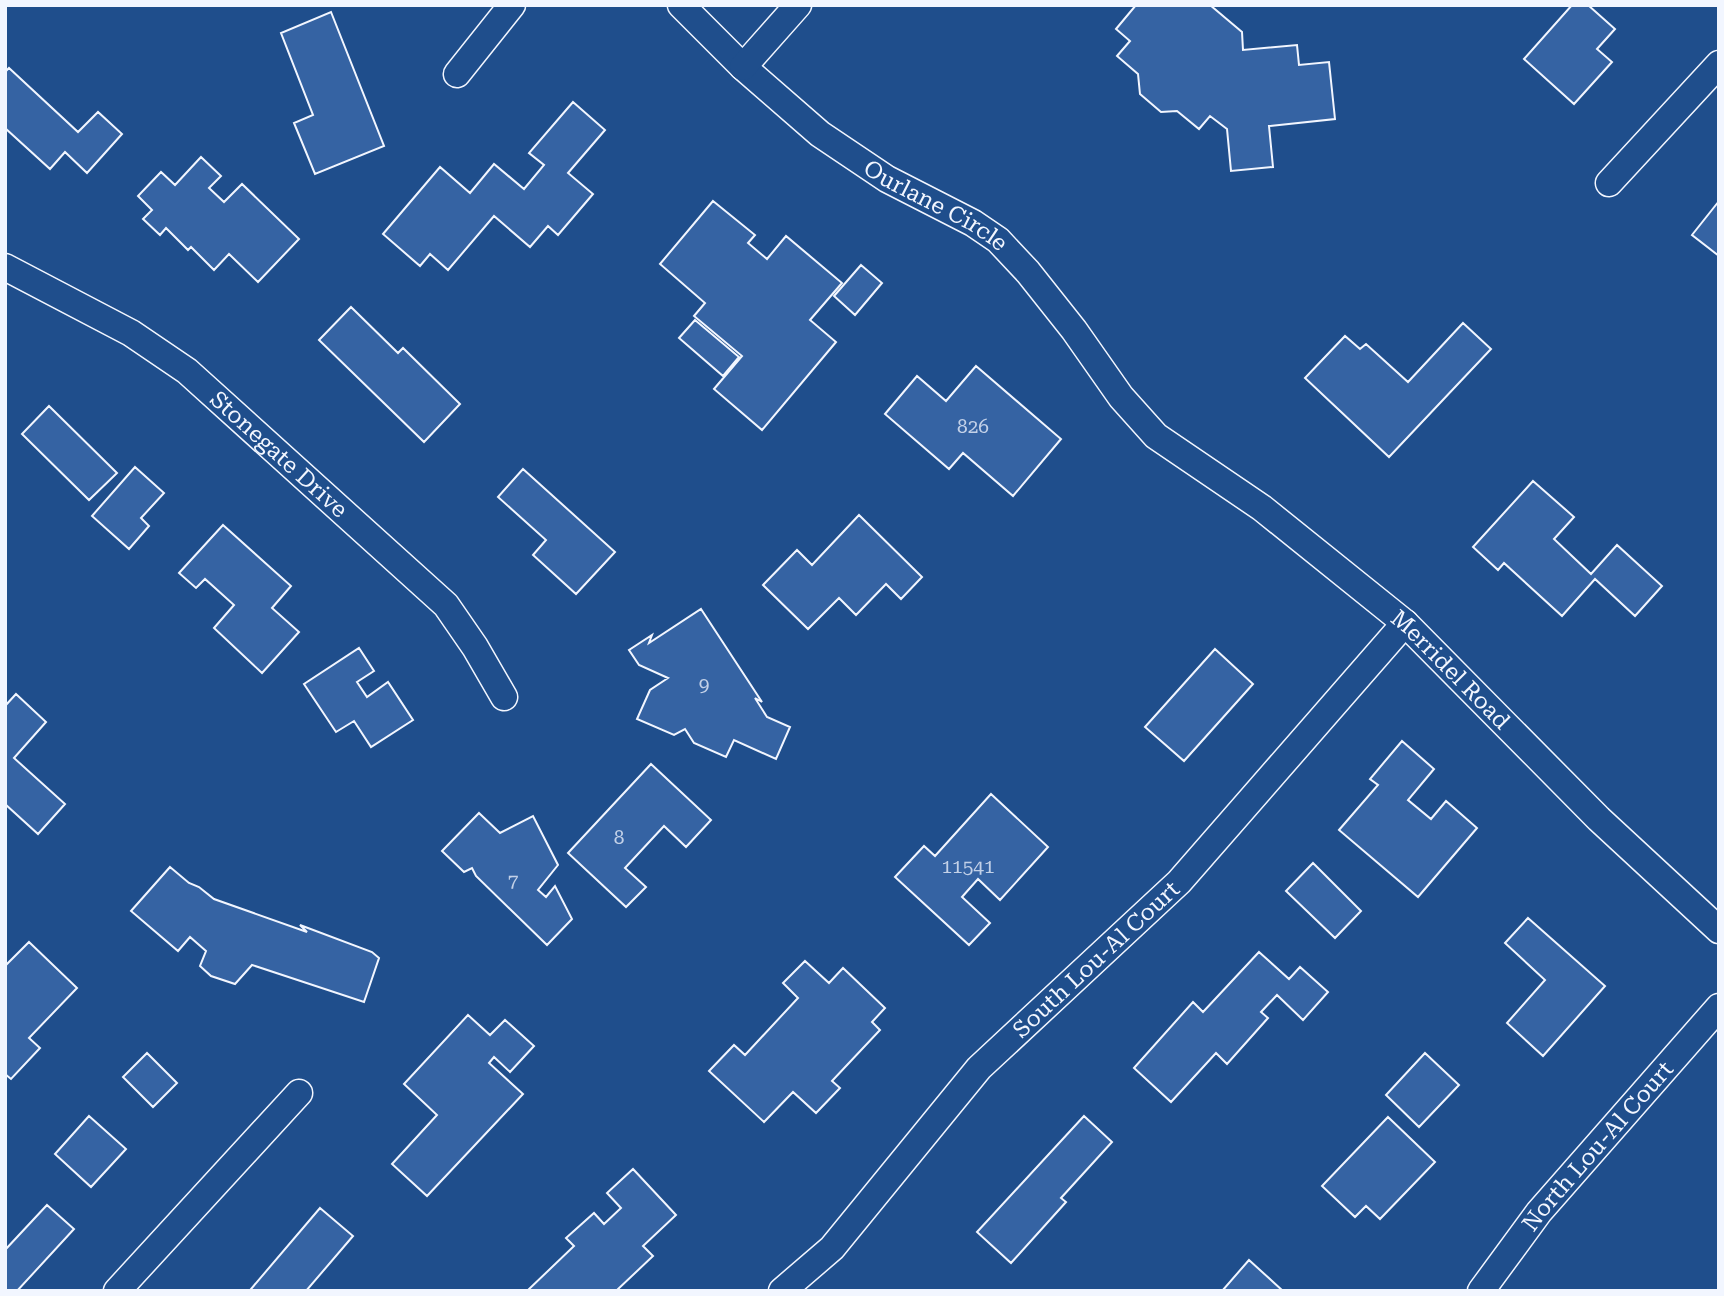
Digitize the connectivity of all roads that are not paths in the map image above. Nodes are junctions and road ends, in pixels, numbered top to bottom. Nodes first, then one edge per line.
1 (512, 5) edge
2 (681, 5) edge
3 (799, 5) edge
4 (1719, 64) edge
5 (743, 67) junction
6 (457, 74) dead end
7 (1609, 183) dead end
8 (5, 267) edge
9 (1156, 436) joint
10 (1405, 624) junction
11 (504, 697) dead end
12 (1719, 930) edge
13 (1719, 1007) edge
14 (299, 1093) dead end
15 (117, 1291) edge
16 (782, 1291) edge
17 (1481, 1291) edge

1 - 6 street
2 - 5 street, Ourlane Circle
3 - 5 street
4 - 7 street
5 - 9 street, Ourlane Circle
8 - 11 street, Stonegate Drive
9 - 10 street, Merridel Road
10 - 12 street, Merridel Road
10 - 16 street, South Lou-Al Court
13 - 17 street, North Lou-Al Court
14 - 15 street

